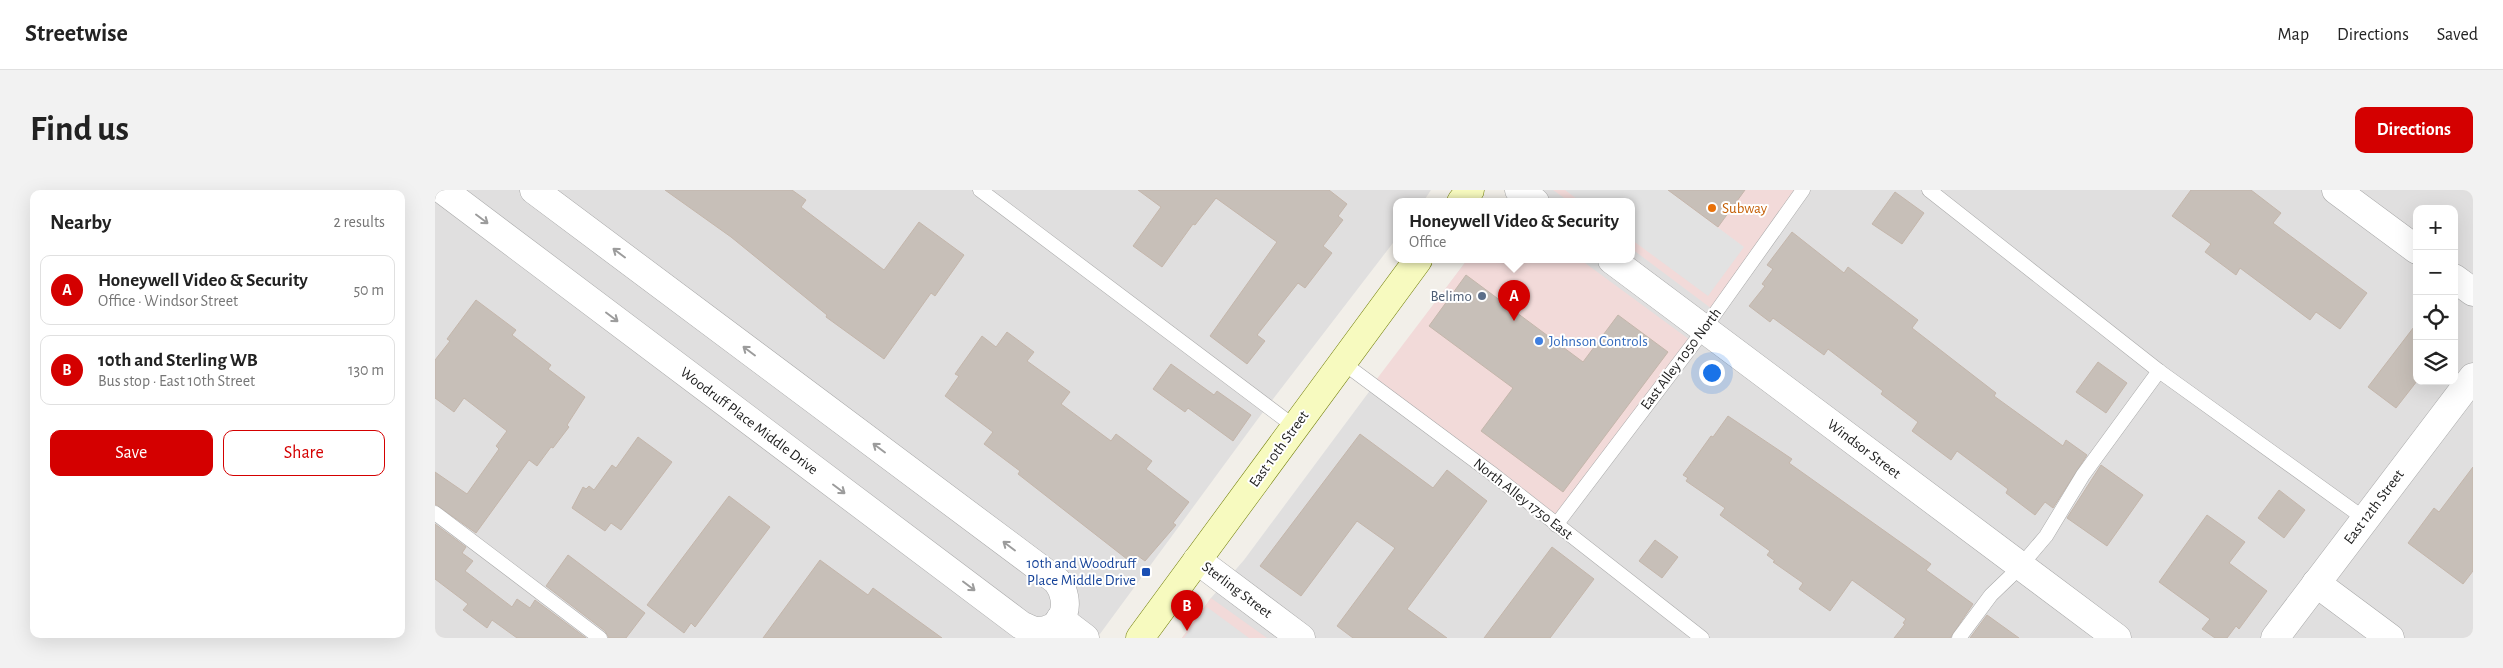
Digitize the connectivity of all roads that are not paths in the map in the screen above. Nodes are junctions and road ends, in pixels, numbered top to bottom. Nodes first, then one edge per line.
1 (443, 190) edge
2 (534, 190) edge
3 (980, 190) edge
4 (1519, 190) edge
5 (1803, 190) edge
6 (1929, 190) edge
7 (2336, 190) edge
8 (1530, 198) edge
9 (2413, 247) edge
10 (1416, 263) edge
11 (1616, 263) edge
12 (2458, 281) edge
13 (2473, 292) edge
14 (1704, 329) junction
15 (1342, 362) junction
16 (2159, 371) junction
17 (2473, 377) edge
18 (1295, 427) junction
19 (435, 513) edge
20 (2365, 519) junction
21 (1556, 525) junction
22 (1197, 560) junction
23 (2021, 566) junction
24 (2316, 583) junction
25 (1060, 620) junction
26 (600, 638) edge
27 (1085, 638) edge
28 (1140, 638) edge
29 (1301, 638) edge
30 (1702, 638) edge
31 (1959, 638) edge
32 (2117, 638) edge
33 (2275, 638) edge
34 (2390, 638) edge

1 -> 25 street, Woodruff Place Middle Drive
25 -> 2 street
3 - 18 lane
4 - 8 street
5 - 14 lane, East Alley 1050 North
6 - 16 lane
7 - 9 street
10 - 15 main road, East 10th Street
11 - 14 street, Windsor Street
12 - 13 street
14 - 21 lane, East Alley 1050 North
14 - 23 street, Windsor Street
15 - 18 main road, East 10th Street
15 - 21 lane, North Alley 1750 East
16 - 20 lane
16 - 23 lane
17 - 20 street, East 12th Street
18 - 22 main road, East 10th Street
19 - 26 lane
20 - 24 street, East 12th Street
21 - 30 lane, North Alley 1750 East
22 - 28 main road, East 10th Street
22 - 29 street, Sterling Street
23 - 31 lane
23 - 32 street, Windsor Street
24 - 33 street, East 12th Street
24 - 34 street
25 - 27 street

